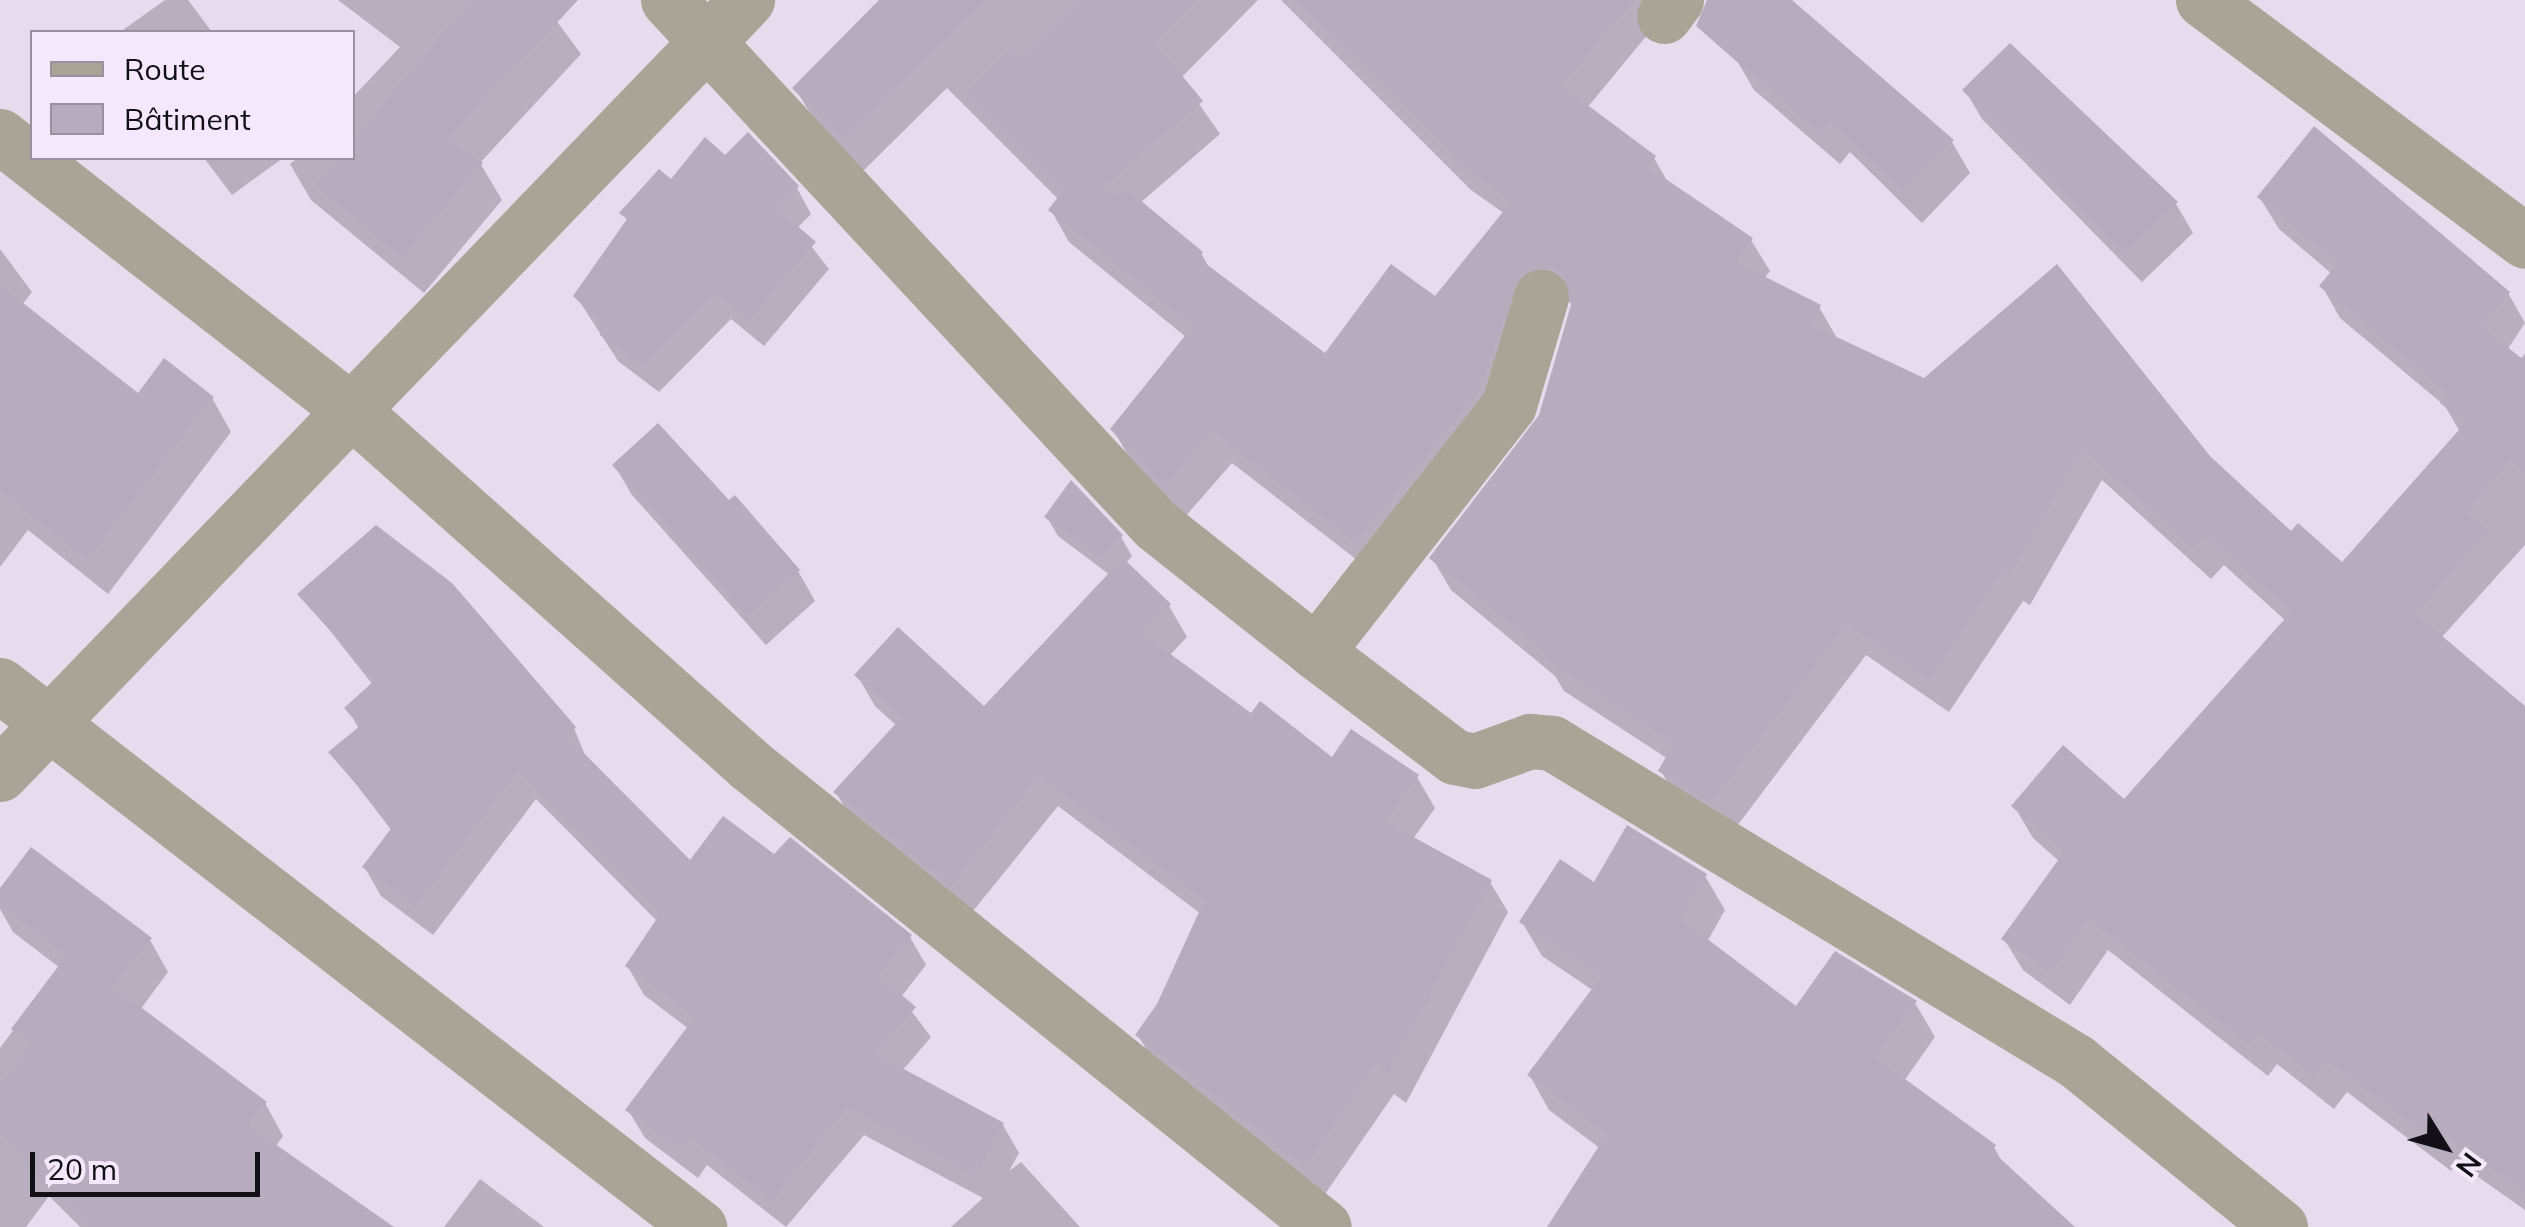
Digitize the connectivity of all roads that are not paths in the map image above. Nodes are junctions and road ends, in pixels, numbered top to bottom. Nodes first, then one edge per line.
1 (668, 0) edge
2 (747, 0) edge
3 (2203, 0) edge
4 (706, 43) junction
5 (0, 136) edge
6 (30, 159) edge
7 (31, 160) edge
8 (2525, 241) edge
9 (1540, 297) dead end
10 (350, 409) junction
11 (1316, 652) junction
12 (0, 685) edge
13 (46, 723) junction
14 (0, 774) edge
15 (699, 1227) edge
16 (1324, 1227) edge
17 (2280, 1227) edge

1 - 4 street
2 - 4 street
3 - 8 street
4 - 10 street
4 - 11 street
5 - 6 street
7 - 10 street
9 - 11 street
10 - 13 street
10 - 16 street
11 - 17 street
12 - 13 street
13 - 14 street
13 - 15 street

